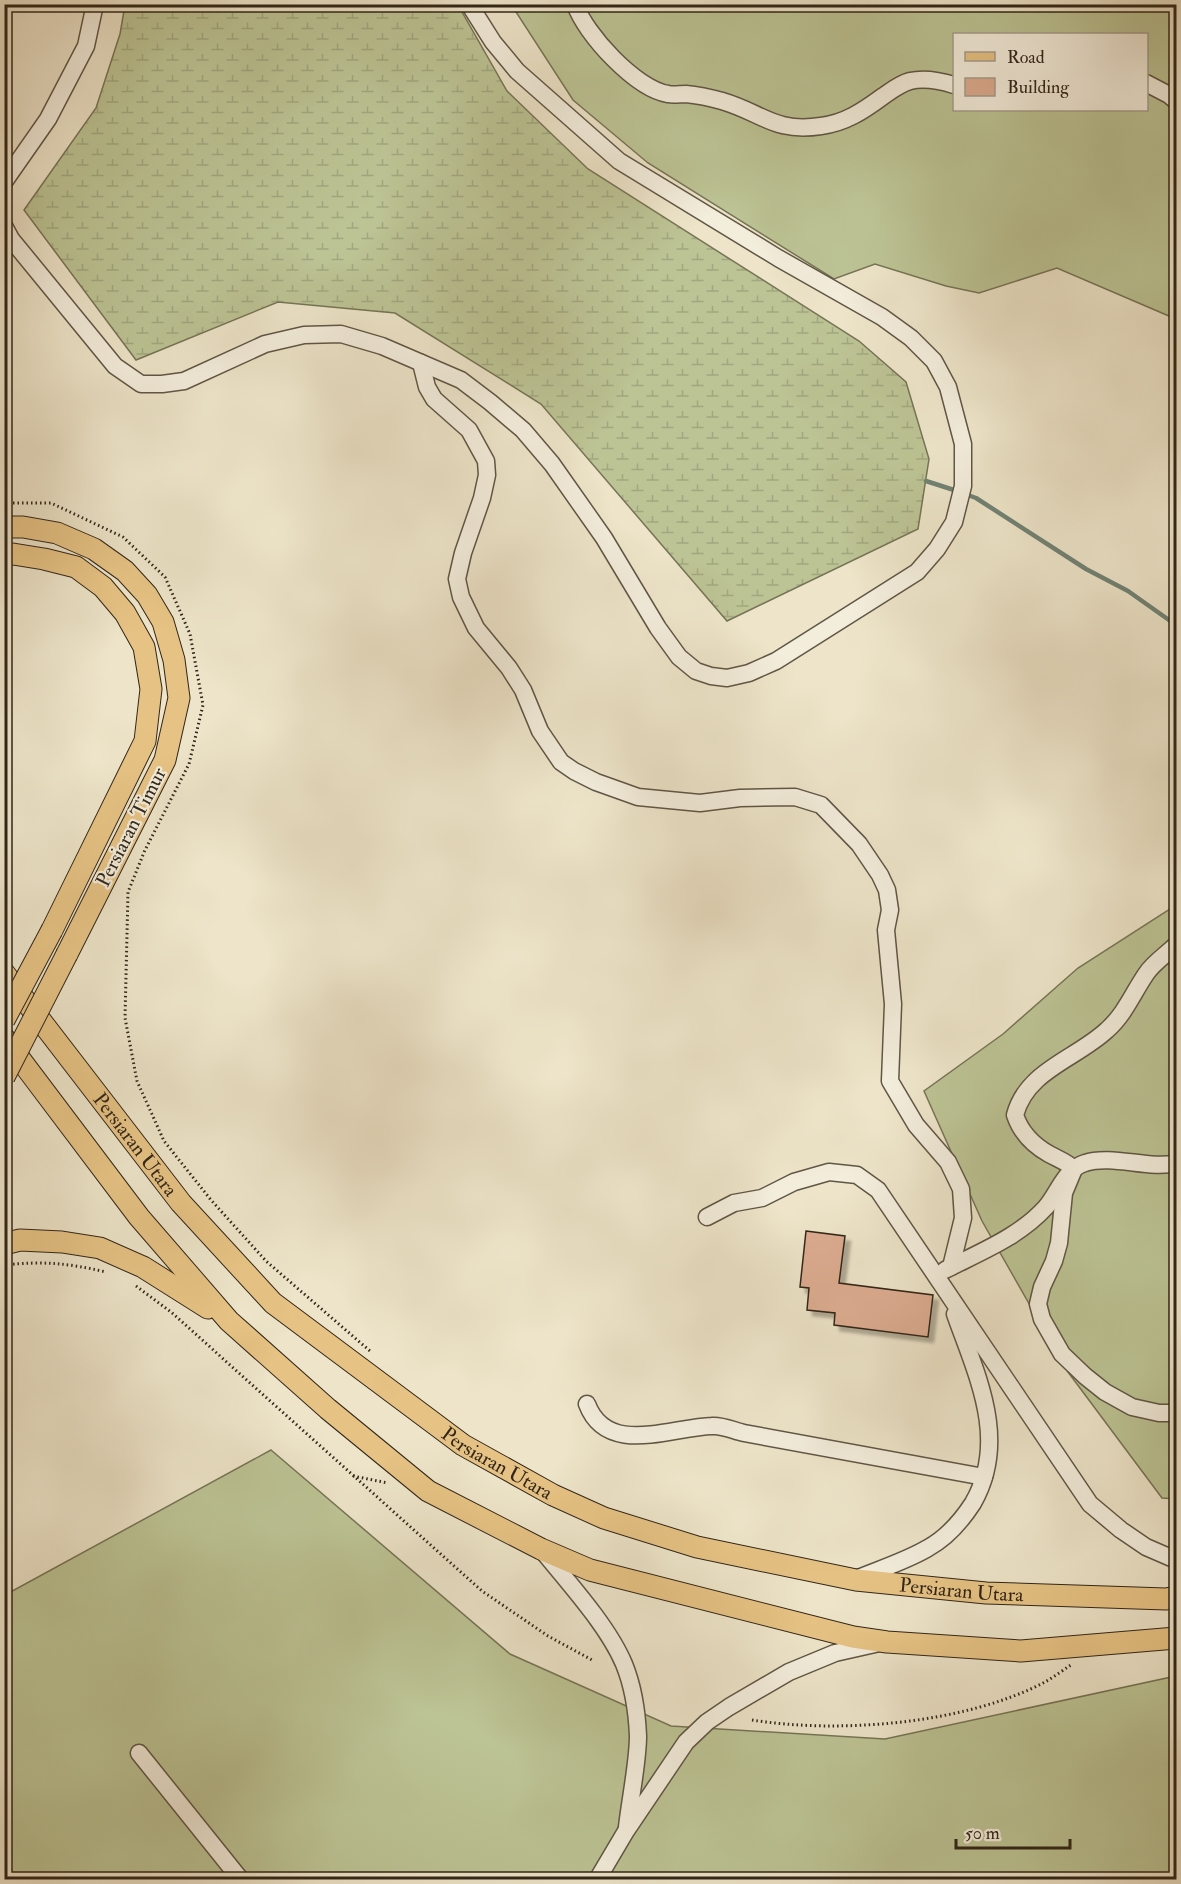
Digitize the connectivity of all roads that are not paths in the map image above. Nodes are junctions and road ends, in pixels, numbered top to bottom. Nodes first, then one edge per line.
1 (94, 4) edge
2 (469, 4) edge
3 (575, 4) edge
4 (1148, 84) edge
5 (953, 86) edge
6 (1176, 101) edge
7 (4, 182) edge
8 (4, 226) edge
9 (422, 363) junction
10 (4, 527) edge
11 (4, 555) edge
12 (1176, 945) edge
13 (4, 973) edge
14 (4, 1020) edge
15 (4, 1038) edge
16 (4, 1077) edge
17 (1176, 1163) edge
18 (1074, 1169) junction
19 (707, 1217) dead end
20 (4, 1244) edge
21 (951, 1267) junction
22 (936, 1275) junction
23 (947, 1292) junction
24 (229, 1321) junction
25 (587, 1404) dead end
26 (1176, 1413) edge
27 (984, 1477) junction
28 (541, 1549) junction
29 (1176, 1560) edge
30 (856, 1580) junction
31 (1176, 1597) edge
32 (1176, 1638) edge
33 (887, 1642) junction
34 (139, 1753) dead end
35 (626, 1831) junction
36 (241, 1880) edge
37 (597, 1880) edge

1 - 7 street
2 - 9 street
3 - 5 street
4 - 6 street
8 - 9 street
9 - 21 street
10 - 16 main road, Persiaran Timur, bridge
11 - 14 main road, Persiaran Timur, bridge
12 - 18 street
13 - 30 main road, Persiaran Utara
15 - 24 main road
17 - 18 street
18 - 21 street
18 - 26 street
19 - 22 street
20 - 24 main road
21 - 22 street
22 - 23 street
23 - 27 street
23 - 29 street
24 - 28 main road
25 - 27 street
27 - 30 street
28 - 33 main road
28 - 35 street
30 - 31 main road, Persiaran Utara
32 - 33 main road
33 - 35 street
34 - 36 street
35 - 37 street

